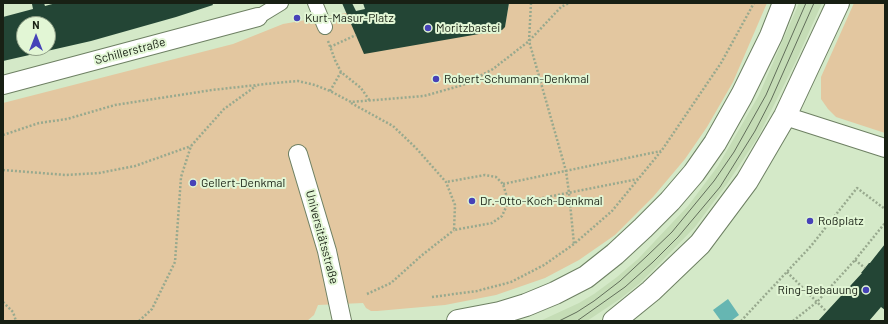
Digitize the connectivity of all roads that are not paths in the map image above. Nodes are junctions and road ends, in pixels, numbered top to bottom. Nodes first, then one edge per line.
1 (281, 3) edge
2 (315, 3) edge
3 (784, 3) edge
4 (838, 3) edge
5 (258, 17) joint
6 (326, 32) road end
7 (3, 85) edge
8 (785, 116) junction
9 (885, 148) edge
10 (298, 154) dead end
11 (342, 321) edge
12 (458, 321) edge
13 (614, 321) edge

1 - 5 street
2 - 6 street
3 - 12 main road
4 - 8 main road
5 - 7 street, Schillerstraße
8 - 9 street
8 - 13 main road
10 - 11 street, Universitätsstraße

